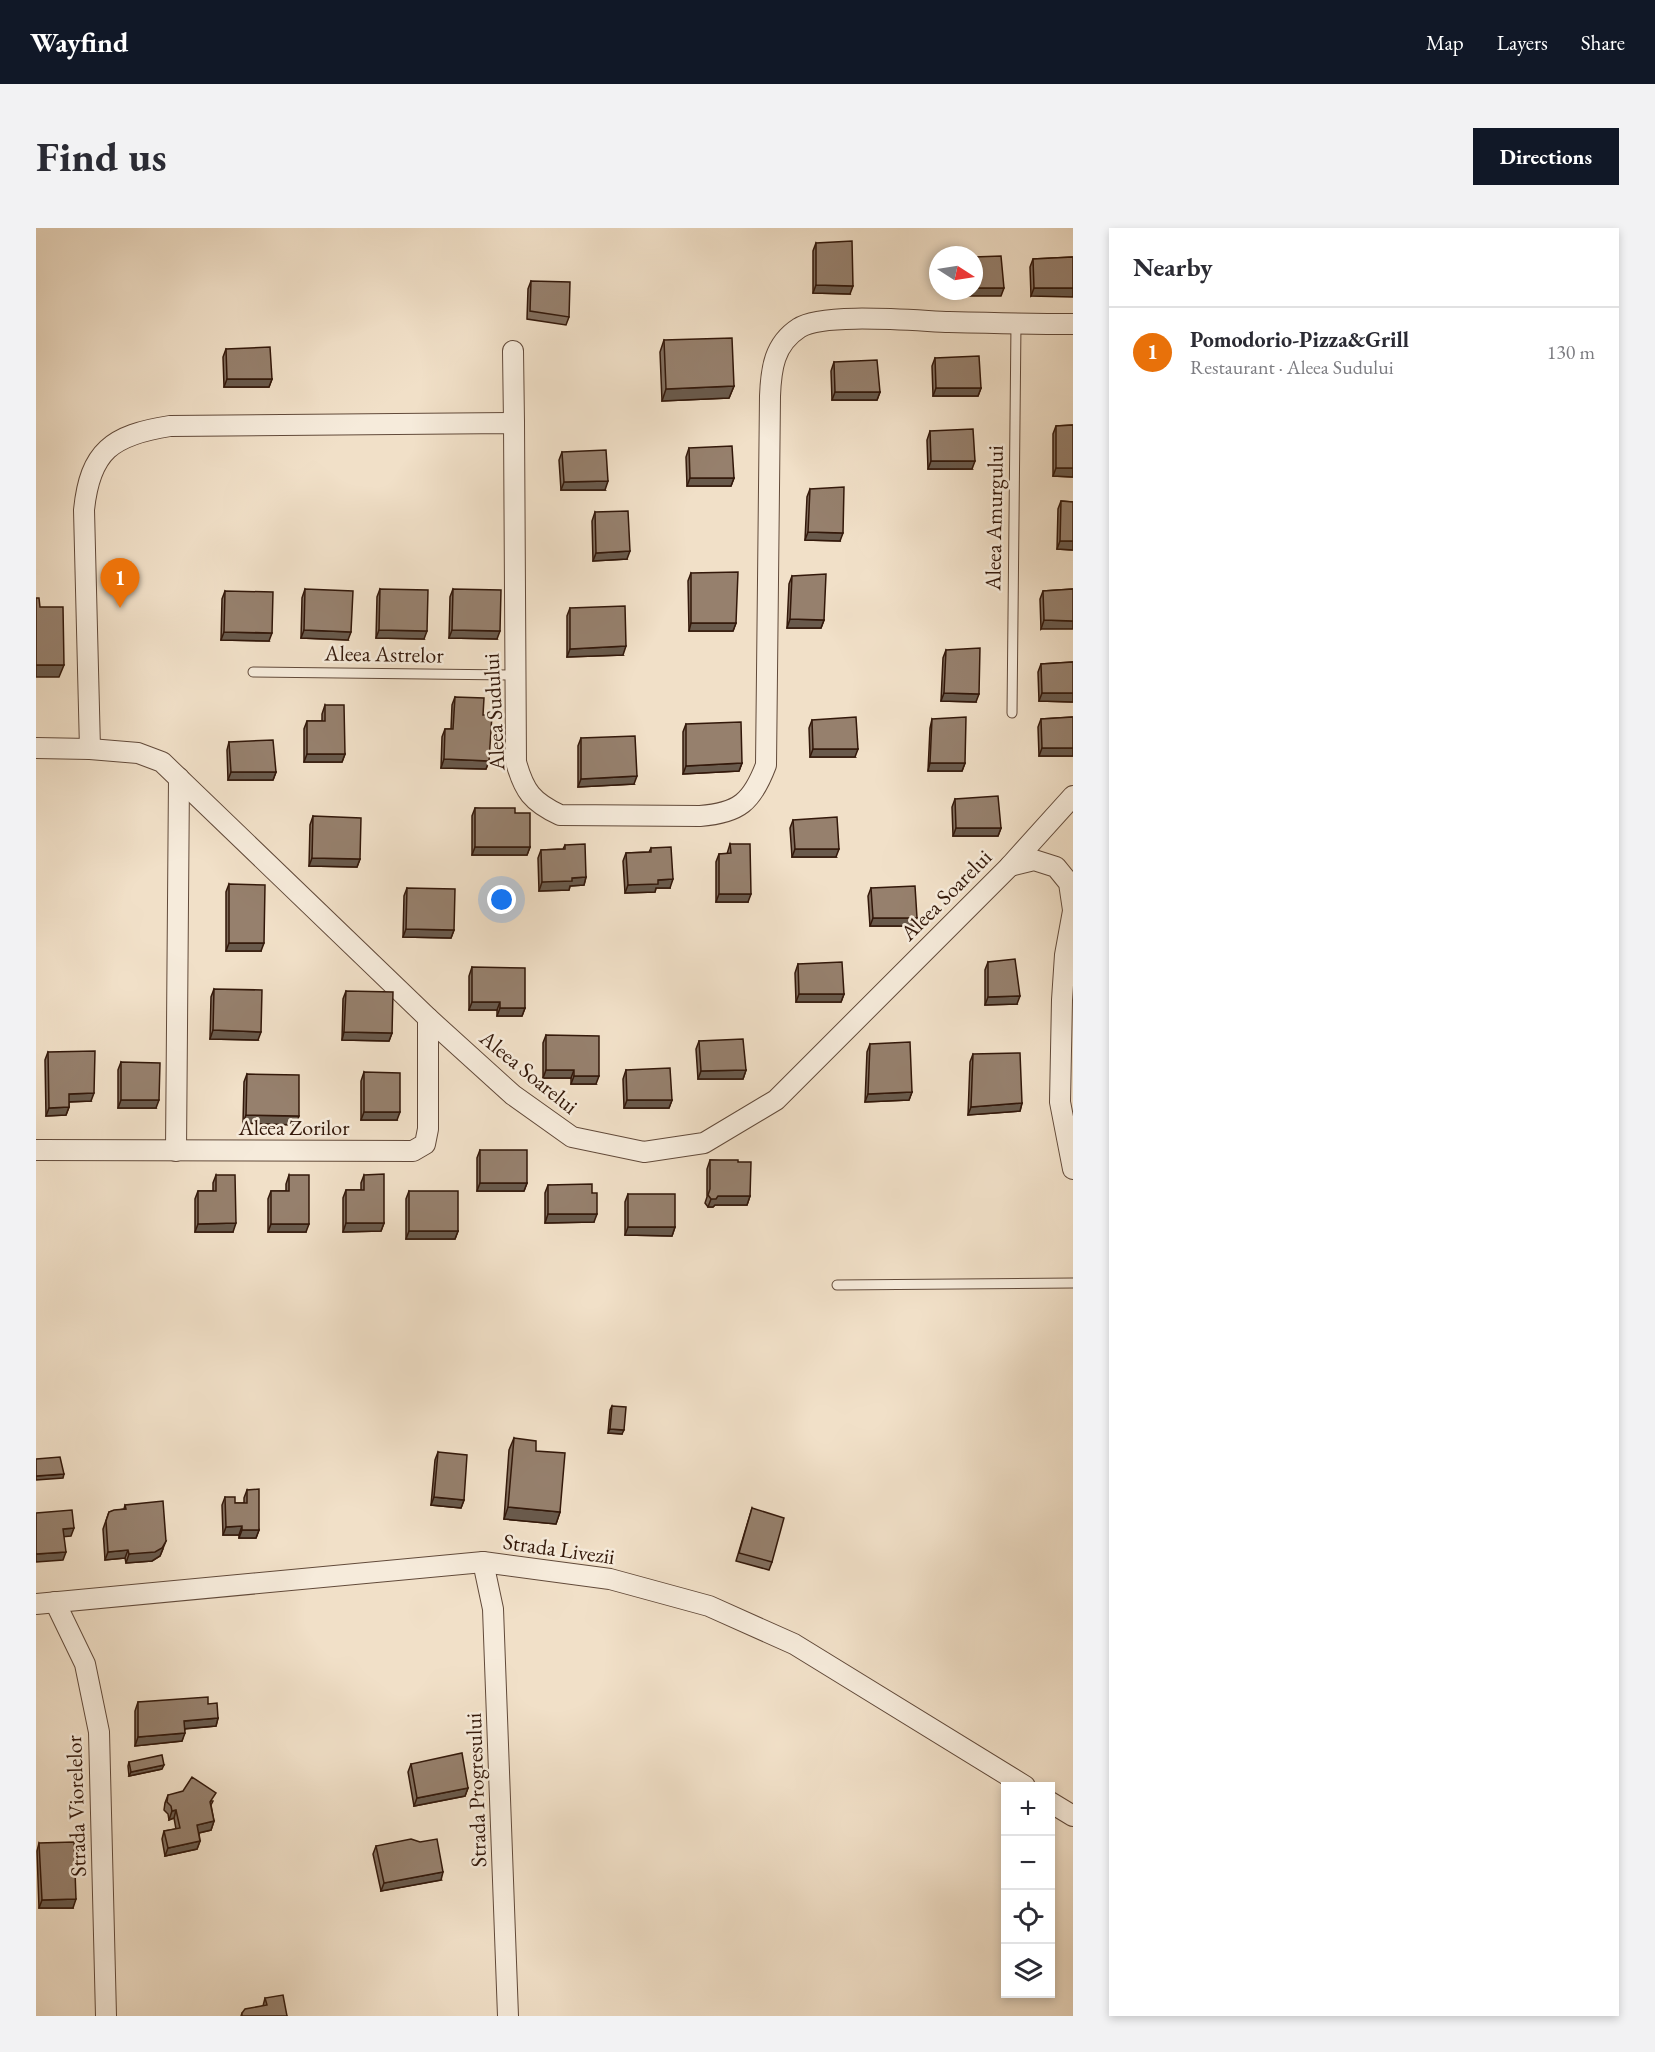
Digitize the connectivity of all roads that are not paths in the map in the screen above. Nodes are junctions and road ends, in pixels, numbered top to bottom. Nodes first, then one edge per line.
1 (1016, 324) junction
2 (1073, 324) edge
3 (513, 351) dead end
4 (514, 423) junction
5 (253, 672) dead end
6 (514, 675) junction
7 (1012, 713) dead end
8 (36, 748) edge
9 (90, 749) junction
10 (179, 778) junction
11 (1073, 796) edge
12 (1008, 867) junction
13 (1073, 910) edge
14 (428, 1018) junction
15 (36, 1150) edge
16 (176, 1151) junction
17 (1073, 1169) edge
18 (1073, 1283) edge
19 (837, 1285) dead end
20 (483, 1563) junction
21 (46, 1603) edge
22 (1018, 1782) edge
23 (1055, 1806) edge
24 (1073, 1816) edge
25 (106, 2016) edge
26 (508, 2016) edge

1 - 2 street, Aleea Sudului
1 - 6 street, Aleea Sudului
1 - 7 lane, Aleea Amurgului
3 - 4 street, Aleea Sudului
4 - 6 street, Aleea Sudului
4 - 9 street
5 - 6 lane, Aleea Astrelor
8 - 9 street, Aleea Soarelui
9 - 10 street, Aleea Soarelui
10 - 14 street, Aleea Soarelui
10 - 16 street
11 - 12 street, Aleea Soarelui
12 - 13 street
12 - 14 street, Aleea Soarelui
13 - 17 street
14 - 16 street, Aleea Zorilor
15 - 16 street, Aleea Zorilor
18 - 19 lane
20 - 21 street, Strada Livezii
20 - 22 street, Strada Livezii
20 - 26 street, Strada Progresului
21 - 25 street, Strada Viorelelor
23 - 24 street

